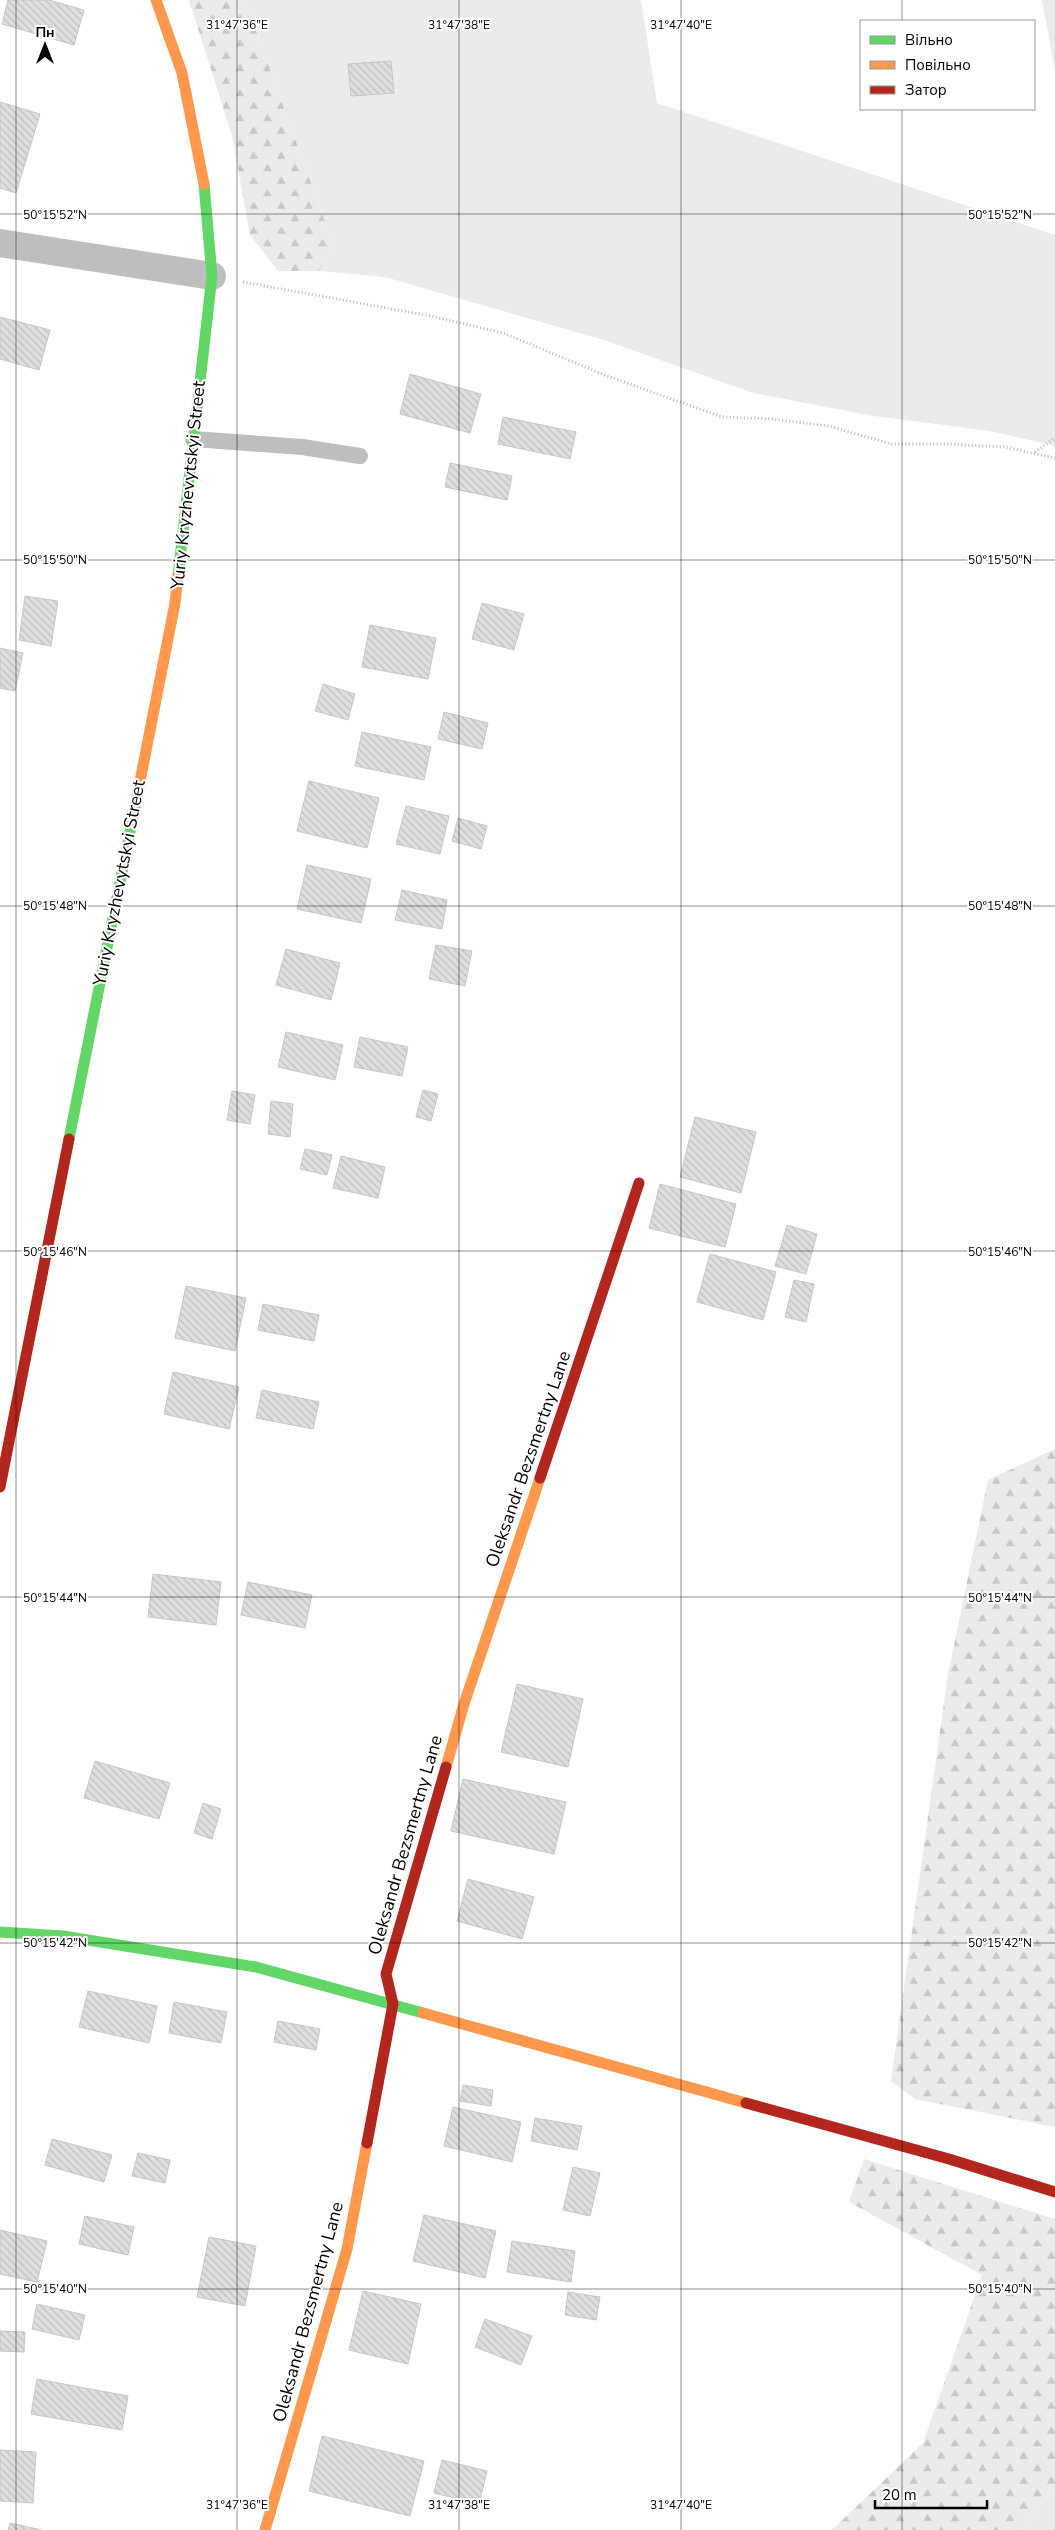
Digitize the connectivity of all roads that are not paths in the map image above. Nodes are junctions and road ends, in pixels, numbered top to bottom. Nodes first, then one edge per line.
1 (156, 0) edge
2 (0, 243) edge
3 (212, 276) junction
4 (193, 439) junction
5 (360, 456) dead end
6 (639, 1183) dead end
7 (0, 1487) edge
8 (0, 1932) edge
9 (393, 2004) junction
10 (1055, 2192) edge
11 (265, 2530) edge

1 - 3 street, Yuriy Kryzhevytskyi Street
2 - 3 street
3 - 4 street, Yuriy Kryzhevytskyi Street
4 - 5 lane
4 - 7 street, Yuriy Kryzhevytskyi Street
6 - 9 street, Oleksandr Bezsmertny Lane
8 - 9 street
9 - 10 street
9 - 11 street, Oleksandr Bezsmertny Lane

